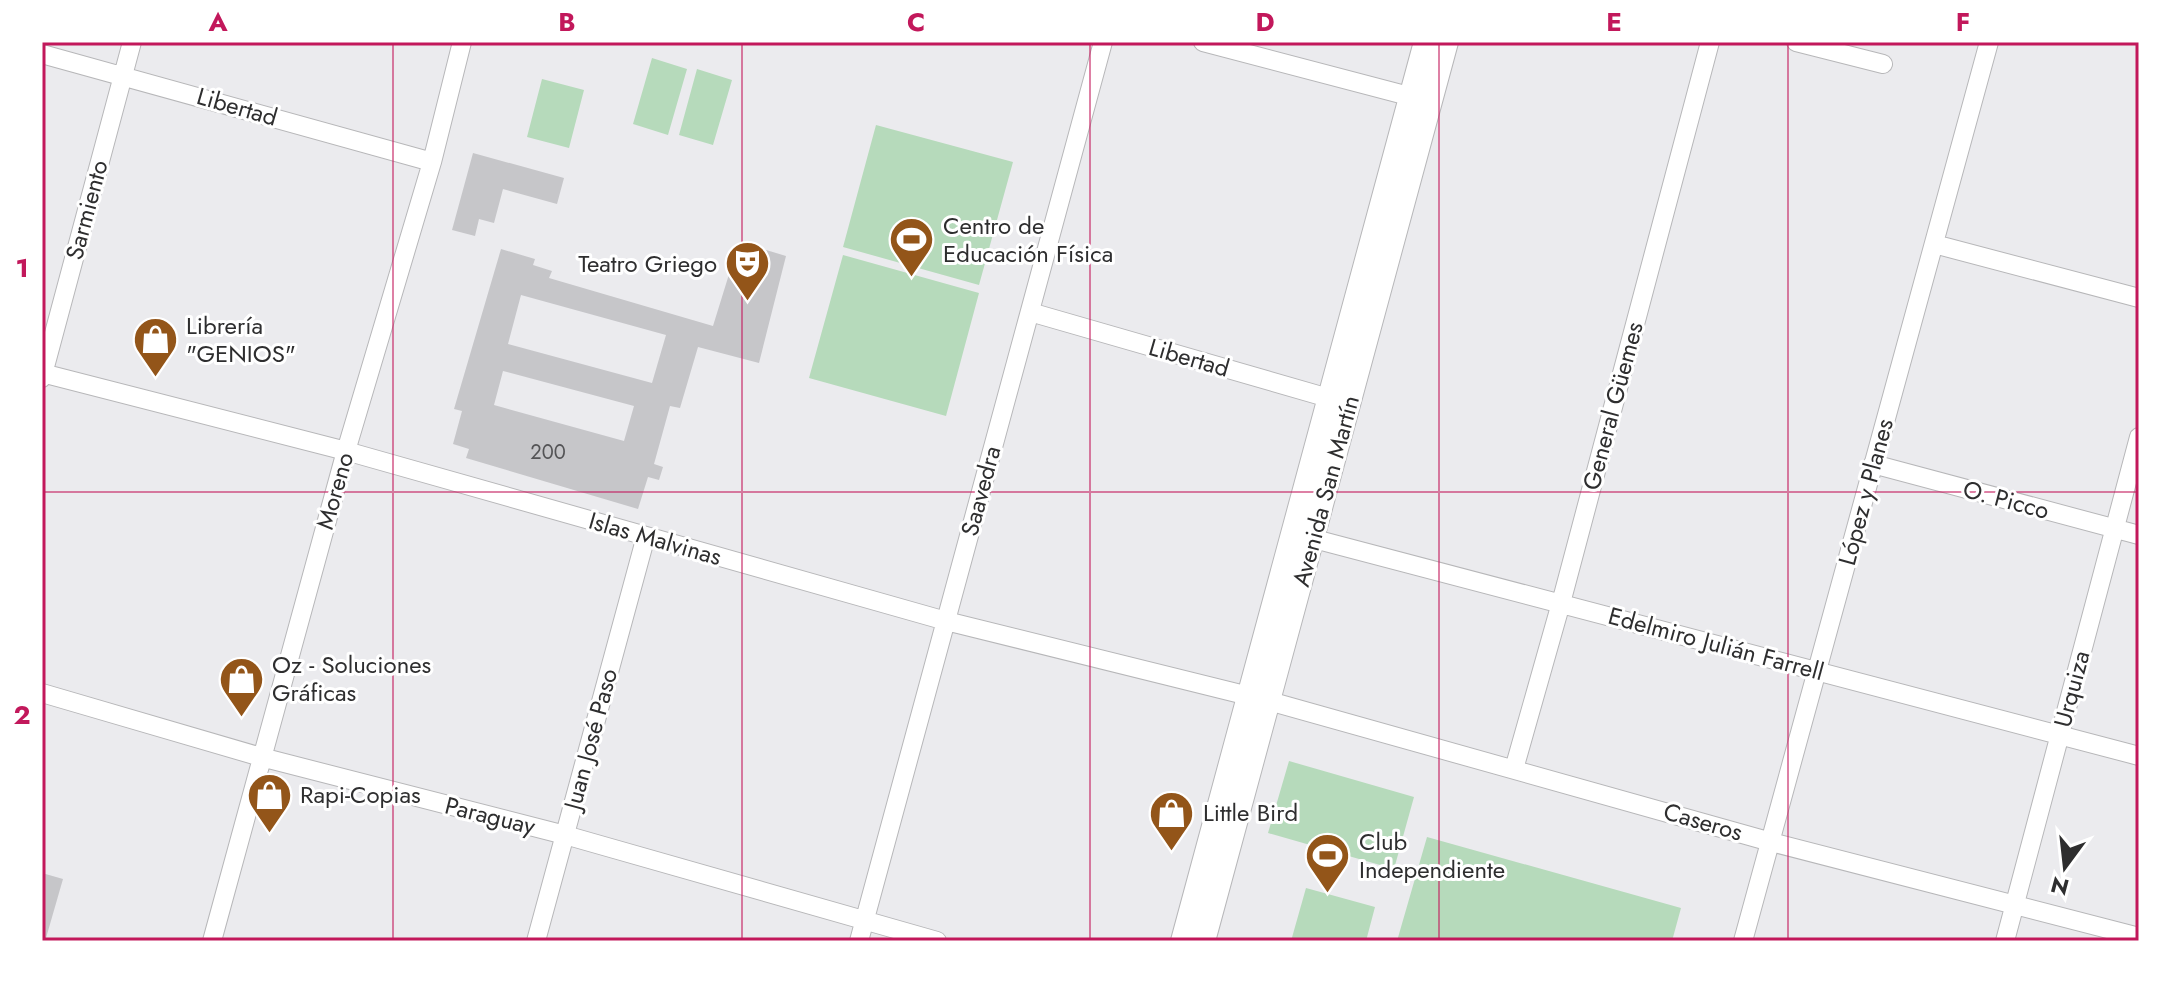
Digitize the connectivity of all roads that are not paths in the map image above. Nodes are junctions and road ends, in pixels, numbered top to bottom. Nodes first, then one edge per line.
1 (132, 42) edge
2 (462, 42) edge
3 (1103, 42) edge
4 (1203, 42) edge
5 (1425, 42) edge
6 (1447, 42) edge
7 (1710, 42) edge
8 (1796, 42) edge
9 (1989, 42) edge
10 (42, 54) edge
11 (1883, 64) dead end
12 (123, 75) junction
13 (1420, 99) junction
14 (432, 162) junction
15 (1934, 244) junction
16 (2139, 298) edge
17 (1030, 312) junction
18 (42, 375) edge
19 (1339, 401) junction
20 (2139, 437) edge
21 (346, 451) junction
22 (1873, 464) junction
23 (2115, 528) junction
24 (2139, 535) edge
25 (646, 536) junction
26 (1303, 536) junction
27 (1561, 603) junction
28 (946, 621) junction
29 (1817, 671) junction
30 (42, 693) edge
31 (1259, 698) junction
32 (2060, 735) junction
33 (2139, 756) edge
34 (261, 757) junction
35 (1514, 769) junction
36 (565, 835) junction
37 (1771, 842) junction
38 (2014, 904) junction
39 (864, 922) junction
40 (2139, 937) edge
41 (212, 941) edge
42 (536, 941) edge
43 (859, 941) edge
44 (937, 941) edge
45 (1182, 941) edge
46 (1204, 941) edge
47 (1743, 941) edge
48 (2005, 941) edge

1 - 12 street, Sarmiento
2 - 14 street, Moreno
3 - 17 street, Saavedra
4 - 13 street
5 - 13 main road, Avenida San Martín
6 - 13 main road, Avenida San Martín
7 - 27 street, General Güemes
8 - 11 street
9 - 15 street, López y Planes
10 - 12 street, Libertad
12 - 14 street, Libertad
12 - 18 street, Sarmiento
13 - 19 main road, Avenida San Martín
14 - 21 street, Moreno
15 - 16 street
15 - 22 street, López y Planes
17 - 19 street, Libertad
17 - 28 street, Saavedra
18 - 21 street, Islas Malvinas
19 - 26 main road, Avenida San Martín
20 - 23 street, Urquiza
21 - 25 street, Islas Malvinas
21 - 34 street, Moreno
22 - 23 street, O. Picco
22 - 29 street, López y Planes
23 - 24 street, O. Picco
23 - 32 street, Urquiza
25 - 28 street, Islas Malvinas
25 - 36 street, Juan José Paso
26 - 27 street, Edelmiro Julián Farrell
26 - 31 main road, Avenida San Martín
27 - 29 street, Edelmiro Julián Farrell
27 - 35 street, General Güemes
28 - 31 street, Islas Malvinas
28 - 39 street, Saavedra
29 - 32 street, Edelmiro Julián Farrell
29 - 37 street, López y Planes
30 - 34 street, Paraguay
31 - 35 street, Caseros
31 - 45 main road, Avenida San Martín
31 - 46 main road, Avenida San Martín
32 - 33 street, Edelmiro Julián Farrell
32 - 38 street, Urquiza
34 - 36 street, Paraguay
34 - 41 street, Moreno
35 - 37 street, Caseros
36 - 39 street, Paraguay
36 - 42 street, Juan José Paso
37 - 38 street, Caseros
37 - 47 street, López y Planes
38 - 40 street, Caseros
38 - 48 street, Urquiza
39 - 43 street, Saavedra
39 - 44 street, Paraguay

